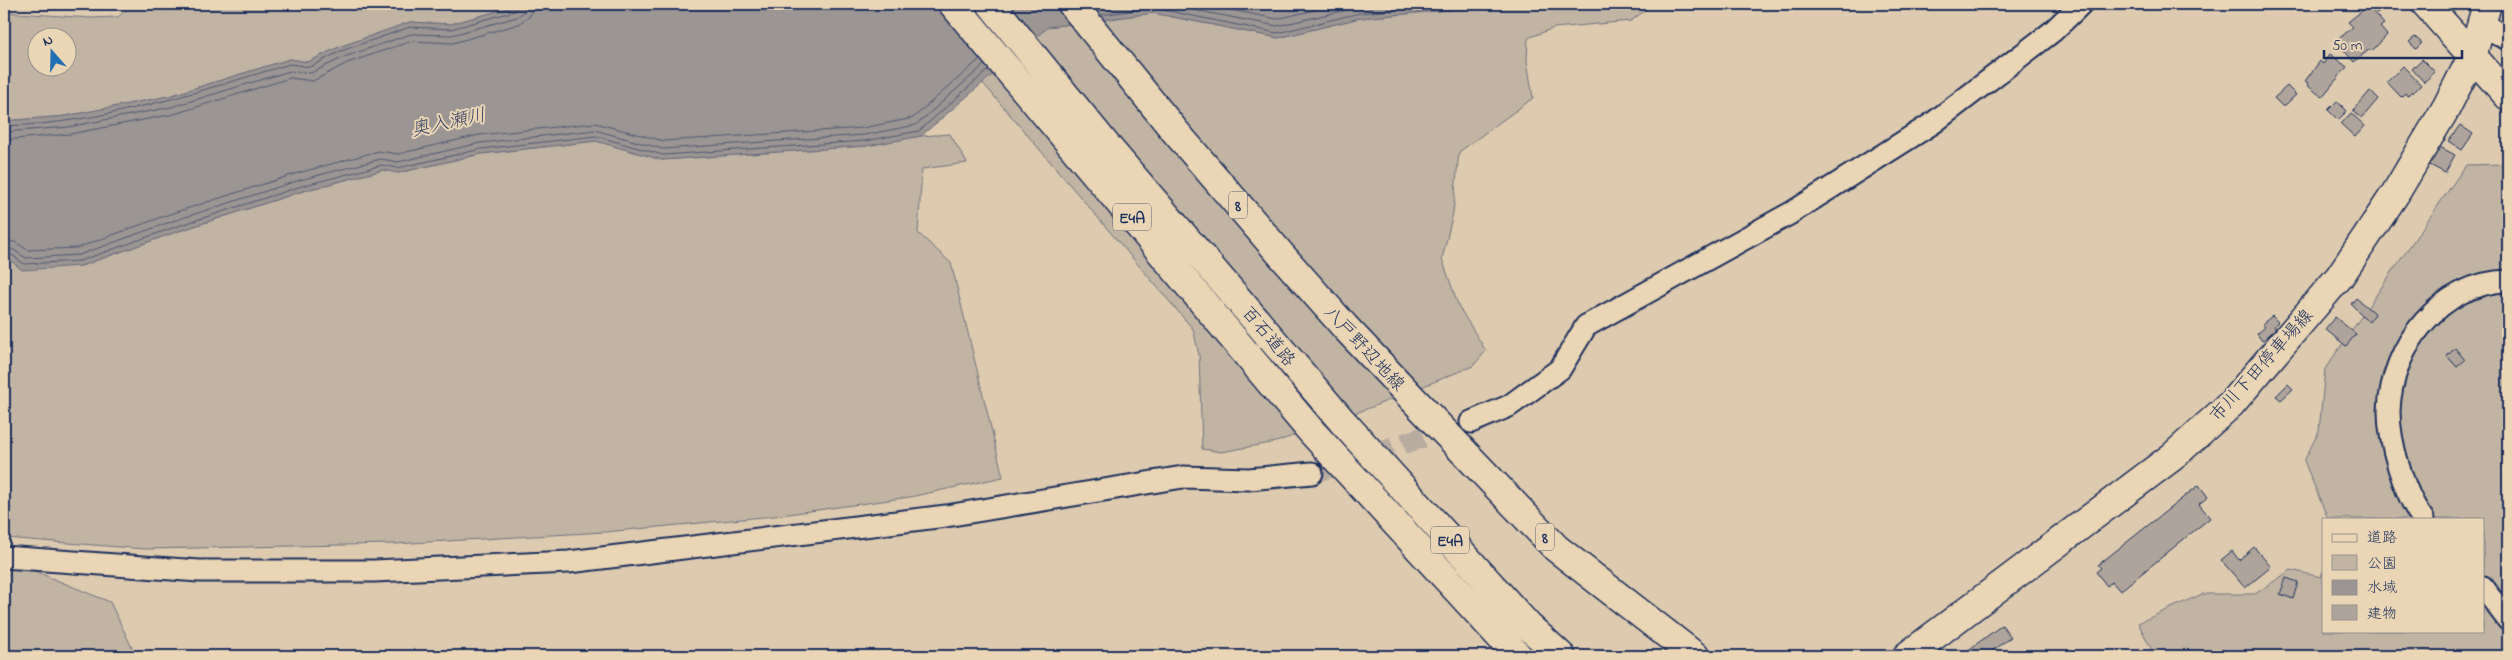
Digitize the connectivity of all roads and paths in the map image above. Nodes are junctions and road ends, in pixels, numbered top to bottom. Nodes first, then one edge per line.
1 (953, 4) edge
2 (991, 4) edge
3 (1072, 4) edge
4 (2081, 4) edge
5 (2426, 4) edge
6 (2485, 12) edge
7 (2508, 39) edge
8 (2472, 57) junction
9 (2508, 96) edge
10 (2508, 281) edge
11 (1471, 422) tunnel mouth
12 (1312, 473) tunnel mouth
13 (2422, 518) edge
14 (4, 556) edge
15 (2484, 588) edge
16 (2508, 620) edge
17 (1518, 656) edge
18 (1561, 656) edge
19 (1695, 656) edge
20 (1906, 656) edge

1 - 17 main road, 百石道路 / E4A
2 - 18 main road, 百石道路 / E4A
3 - 19 main road, 八戸野辺地線 / 8
4 - 11 street
5 - 8 main road
6 - 7 street
6 - 8 main road, 市川下田停車場線
8 - 9 main road
8 - 20 main road, 市川下田停車場線
10 - 13 street
12 - 14 street
15 - 16 street

